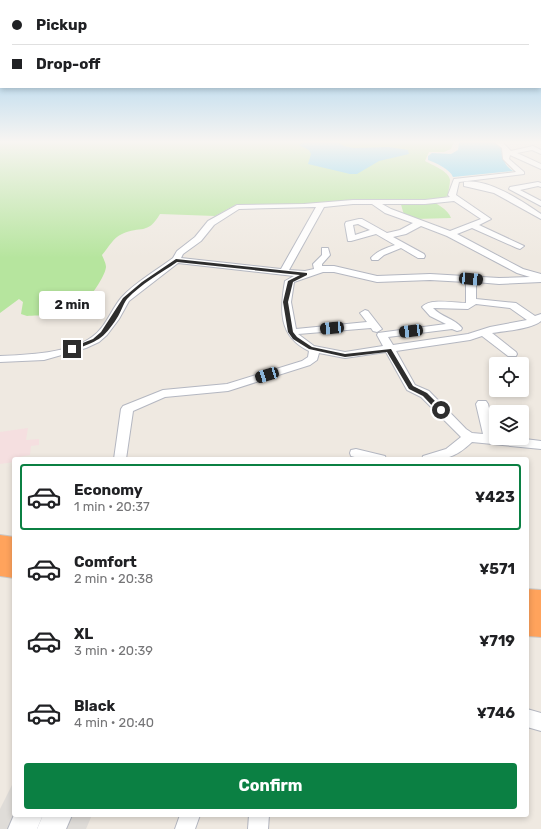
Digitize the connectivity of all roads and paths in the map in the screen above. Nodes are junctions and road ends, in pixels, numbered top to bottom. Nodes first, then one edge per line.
1 (456, 181) edge
2 (455, 184) junction
3 (540, 184) edge
4 (513, 189) junction
5 (498, 192) junction
6 (455, 199) junction
7 (374, 202) junction
8 (322, 204) junction
9 (541, 204) edge
10 (539, 215) edge
11 (420, 223) junction
12 (472, 225) junction
13 (377, 231) dead end
14 (450, 234) junction
15 (386, 236) junction
16 (401, 245) junction
17 (520, 246) dead end
18 (325, 250) dead end
19 (421, 256) dead end
20 (375, 258) dead end
21 (176, 260) junction
22 (319, 270) junction
23 (284, 271) junction
24 (305, 274) junction
25 (541, 278) edge
26 (471, 279) junction
27 (471, 302) junction
28 (365, 313) dead end
29 (538, 319) edge
30 (374, 324) junction
31 (454, 326) junction
32 (291, 332) junction
33 (483, 333) junction
34 (382, 335) junction
35 (470, 337) junction
36 (314, 349) junction
37 (389, 350) junction
38 (512, 354) dead end
39 (0, 359) edge
40 (482, 404) dead end
41 (489, 435) edge
42 (469, 437) junction
43 (489, 439) edge
44 (529, 444) edge
45 (541, 445) edge
46 (356, 453) dead end
47 (120, 457) edge
48 (372, 457) edge
49 (437, 457) edge
50 (0, 545) edge
51 (12, 547) edge
52 (0, 565) edge
53 (12, 567) edge
54 (529, 601) edge
55 (541, 602) edge
56 (529, 623) edge
57 (541, 624) edge
58 (529, 719) edge
59 (541, 722) edge
60 (27, 817) edge
61 (57, 817) edge
62 (189, 817) edge
63 (259, 817) edge
64 (22, 829) edge
65 (51, 829) edge
66 (185, 829) edge
67 (258, 829) edge

1 - 2 street
2 - 5 street
2 - 6 street
3 - 4 street
4 - 5 street
4 - 9 street
5 - 10 street
6 - 7 street
6 - 12 street
7 - 8 street
7 - 11 street
8 - 21 street
8 - 23 street
11 - 14 street
11 - 15 street
12 - 14 street
12 - 17 street
13 - 15 street
14 - 25 street
15 - 16 street
16 - 19 street
16 - 20 street
18 - 22 street
21 - 23 street
21 - 39 street
22 - 24 street
22 - 26 street
23 - 24 street
24 - 32 street
25 - 26 street
26 - 27 street
27 - 29 street
27 - 31 street
28 - 30 street
29 - 33 street
30 - 32 street
30 - 34 street
31 - 34 street
31 - 35 street
32 - 36 street
33 - 35 street
33 - 38 street
34 - 37 street
35 - 37 street
36 - 37 street
36 - 47 street
37 - 42 street
40 - 41 street
42 - 43 street
42 - 49 street
44 - 45 street
46 - 48 street
50 - 51 highway
52 - 53 highway
54 - 55 highway
56 - 57 highway
58 - 59 street
60 - 64 street
61 - 65 street
62 - 66 street
63 - 67 street

